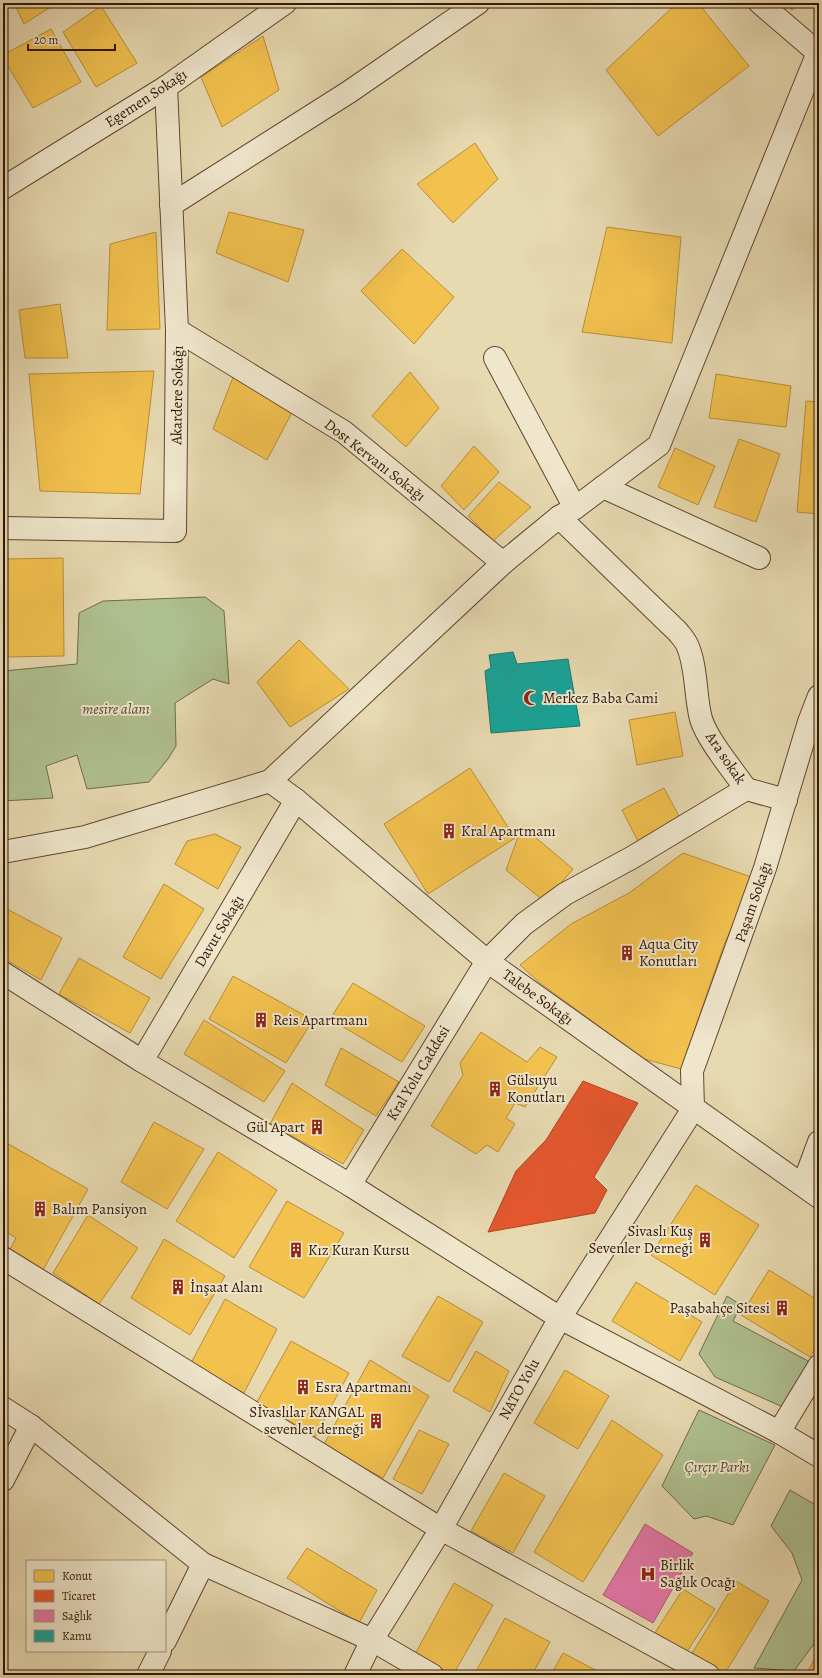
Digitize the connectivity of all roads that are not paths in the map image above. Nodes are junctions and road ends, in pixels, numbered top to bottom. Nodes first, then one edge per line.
1 (286, 3) edge
2 (478, 3) edge
3 (760, 3) edge
4 (818, 51) edge
5 (166, 87) junction
6 (3, 188) edge
7 (171, 205) junction
8 (177, 330) junction
9 (495, 358) dead end
10 (603, 487) junction
11 (567, 512) junction
12 (3, 528) edge
13 (759, 558) dead end
14 (503, 563) junction
15 (819, 696) edge
16 (270, 781) junction
17 (746, 789) junction
18 (296, 800) junction
19 (786, 800) junction
20 (3, 852) edge
21 (487, 961) junction
22 (3, 973) edge
23 (142, 1061) junction
24 (693, 1109) junction
25 (819, 1142) edge
26 (350, 1185) junction
27 (811, 1191) edge
28 (3, 1258) edge
29 (560, 1318) junction
30 (819, 1366) edge
31 (3, 1408) edge
32 (31, 1426) junction
33 (779, 1432) junction
34 (819, 1456) edge
35 (3, 1480) edge
36 (441, 1529) junction
37 (203, 1564) junction
38 (166, 1639) edge
39 (372, 1640) junction
40 (160, 1652) edge
41 (148, 1675) edge
42 (355, 1675) edge
43 (432, 1675) edge
44 (708, 1675) edge

1 - 5 street, Egemen Sokağı
2 - 7 street
3 - 4 street
4 - 10 street
5 - 6 street, Egemen Sokağı
5 - 7 street, Akardere Sokağı
7 - 8 street, Akardere Sokağı
8 - 12 street, Akardere Sokağı
8 - 14 street, Dost Kervanı Sokağı
9 - 11 street, Ara sokak
10 - 11 street
10 - 13 street
11 - 14 street
11 - 17 street, Ara sokak
14 - 16 street
15 - 19 street, Paşam Sokağı
16 - 18 street, Talebe Sokağı
16 - 20 street
17 - 19 street
17 - 21 street, Ara sokak
18 - 21 street, Talebe Sokağı
18 - 23 street, Davut Sokağı
19 - 24 street, Paşam Sokağı
21 - 24 street, Talebe Sokağı
21 - 26 street, Kral Yolu Caddesi
22 - 23 street
23 - 26 street
24 - 27 street, Talebe Sokağı
24 - 29 street, NATO Yolu
25 - 27 street
26 - 29 street
28 - 36 street
29 - 33 street
29 - 36 street, NATO Yolu
30 - 33 street
31 - 32 street
32 - 35 street
32 - 37 street
33 - 34 street
36 - 39 street, NATO Yolu
36 - 44 street
37 - 38 street
37 - 39 street
39 - 42 street, NATO Yolu
39 - 43 street
40 - 41 street

